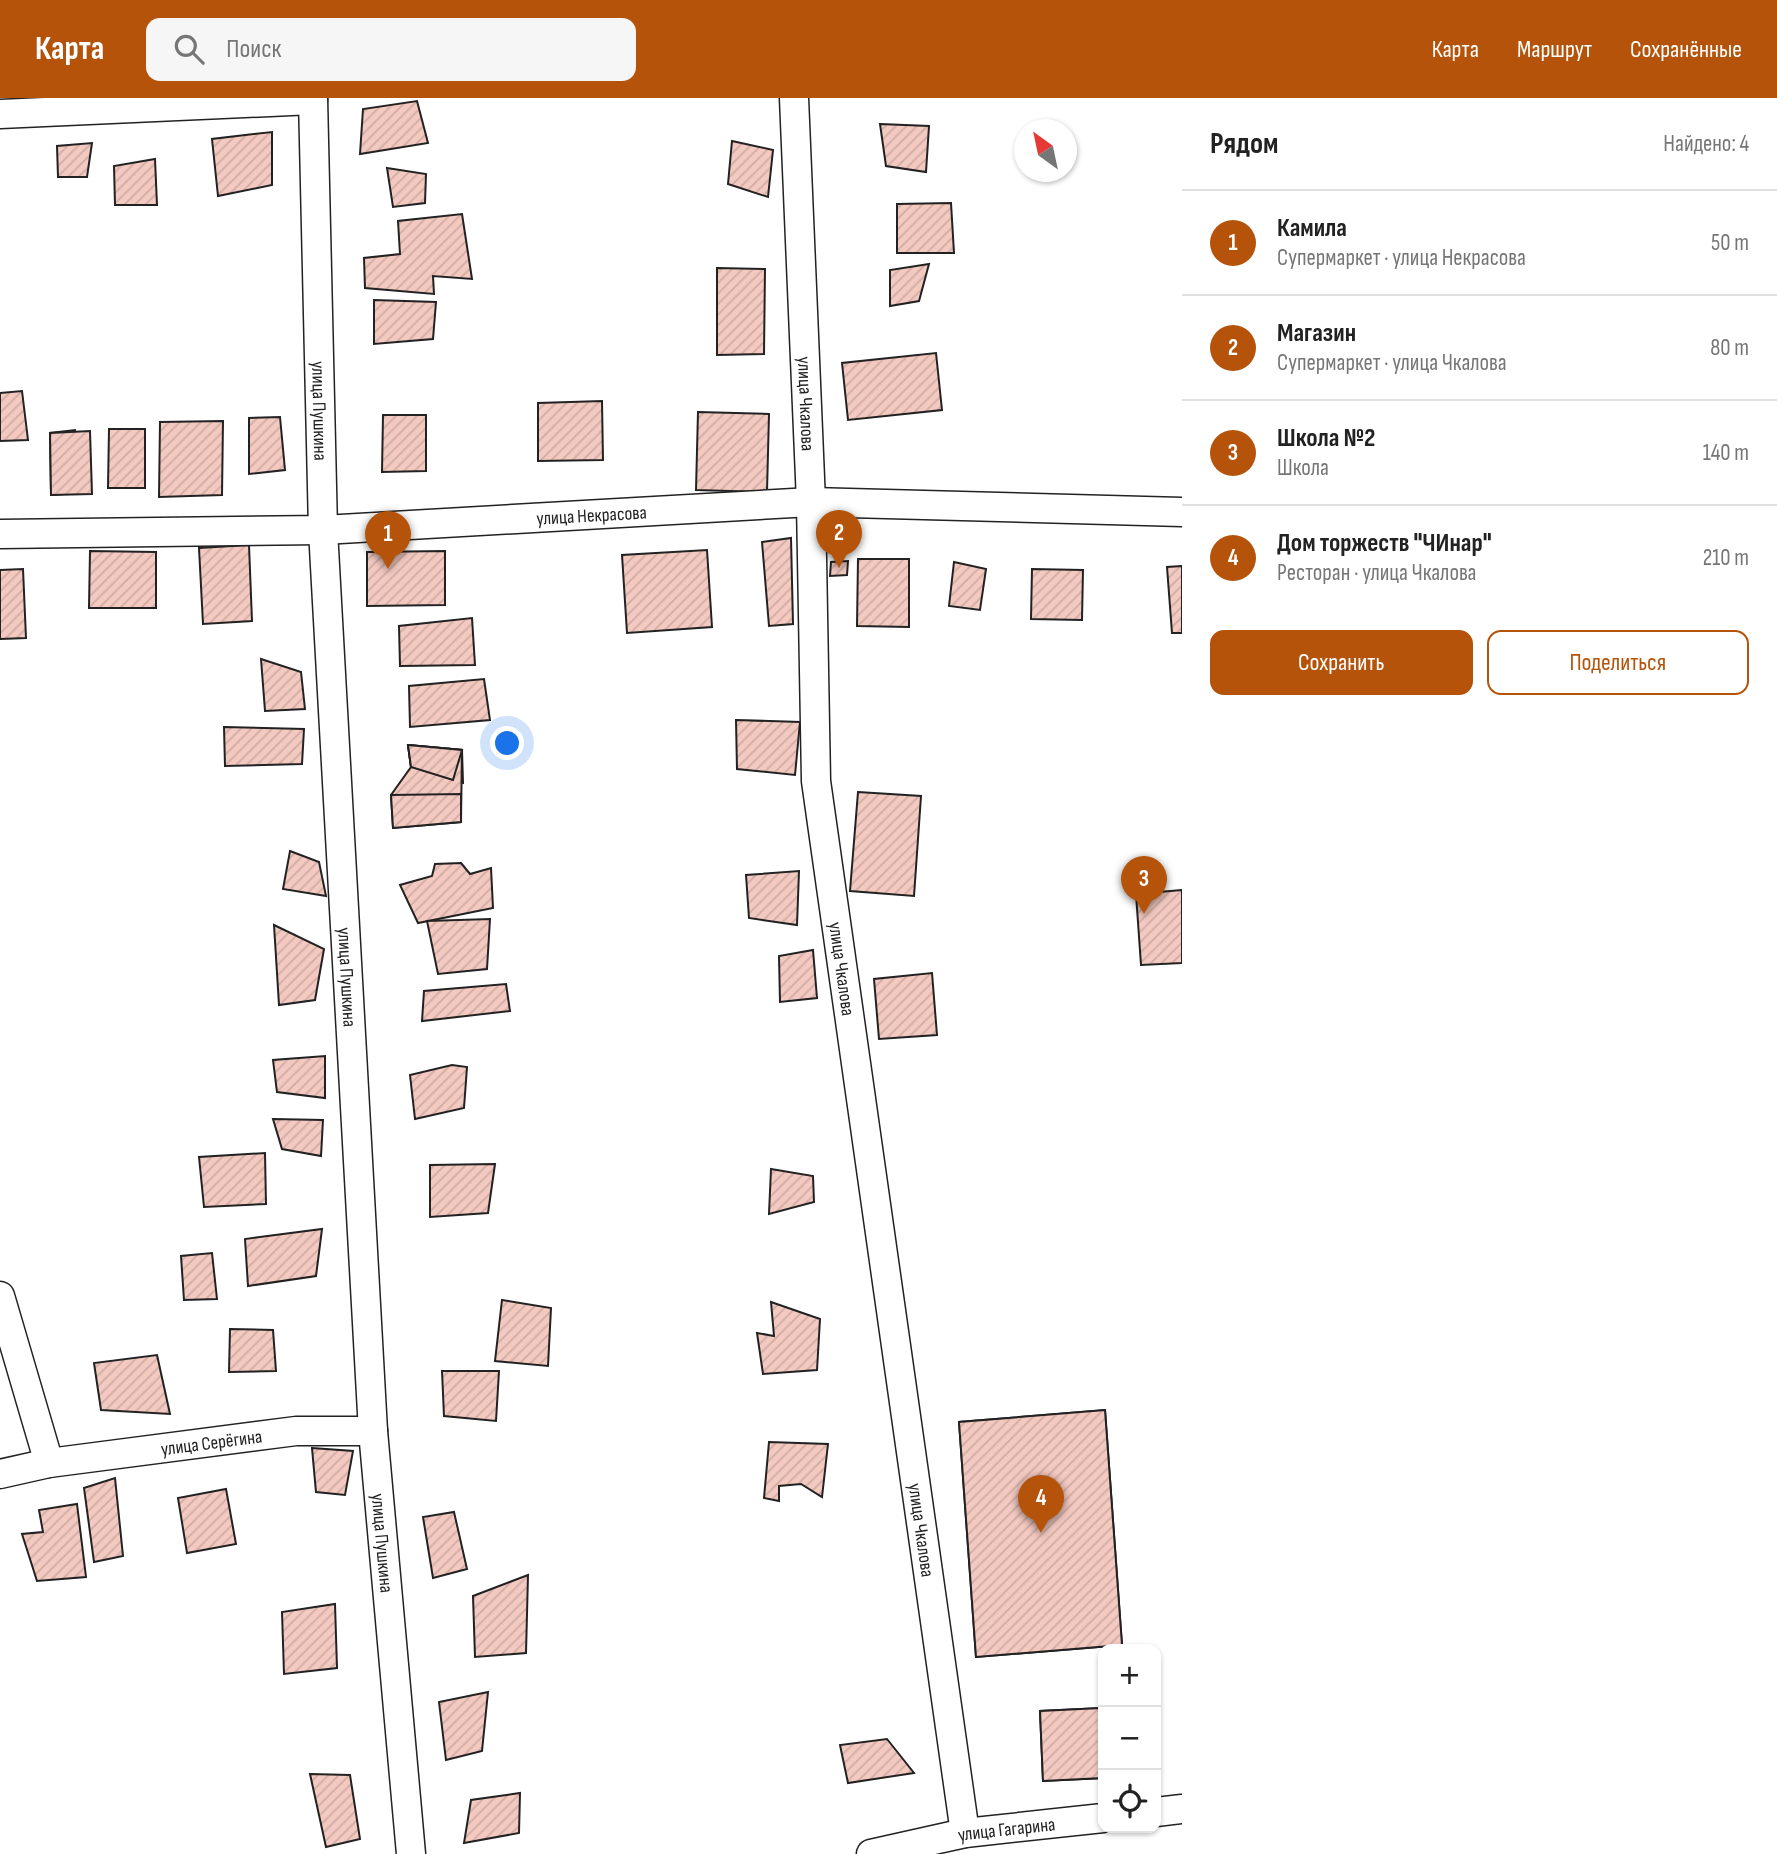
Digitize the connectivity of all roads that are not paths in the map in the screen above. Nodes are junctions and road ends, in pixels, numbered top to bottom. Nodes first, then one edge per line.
1 (794, 98) edge
2 (313, 99) edge
3 (0, 114) edge
4 (811, 502) junction
5 (1182, 512) edge
6 (323, 530) junction
7 (0, 534) edge
8 (0, 1296) edge
9 (373, 1431) junction
10 (49, 1463) junction
11 (0, 1474) edge
12 (1182, 1809) edge
13 (1161, 1811) edge
14 (1098, 1819) edge
15 (965, 1833) junction
16 (411, 1854) edge
17 (871, 1854) edge

1 - 4 street, улица Чкалова
2 - 3 street
2 - 6 street, улица Пушкина
4 - 5 street, улица Некрасова
4 - 6 street, улица Некрасова
4 - 15 street, улица Чкалова
6 - 7 street, улица Некрасова
6 - 9 street, улица Пушкина
8 - 10 street
9 - 10 street, улица Серёгина
9 - 16 street, улица Пушкина
10 - 11 street, улица Серёгина
12 - 13 street
14 - 15 street, улица Гагарина
15 - 17 street, улица Гагарина

